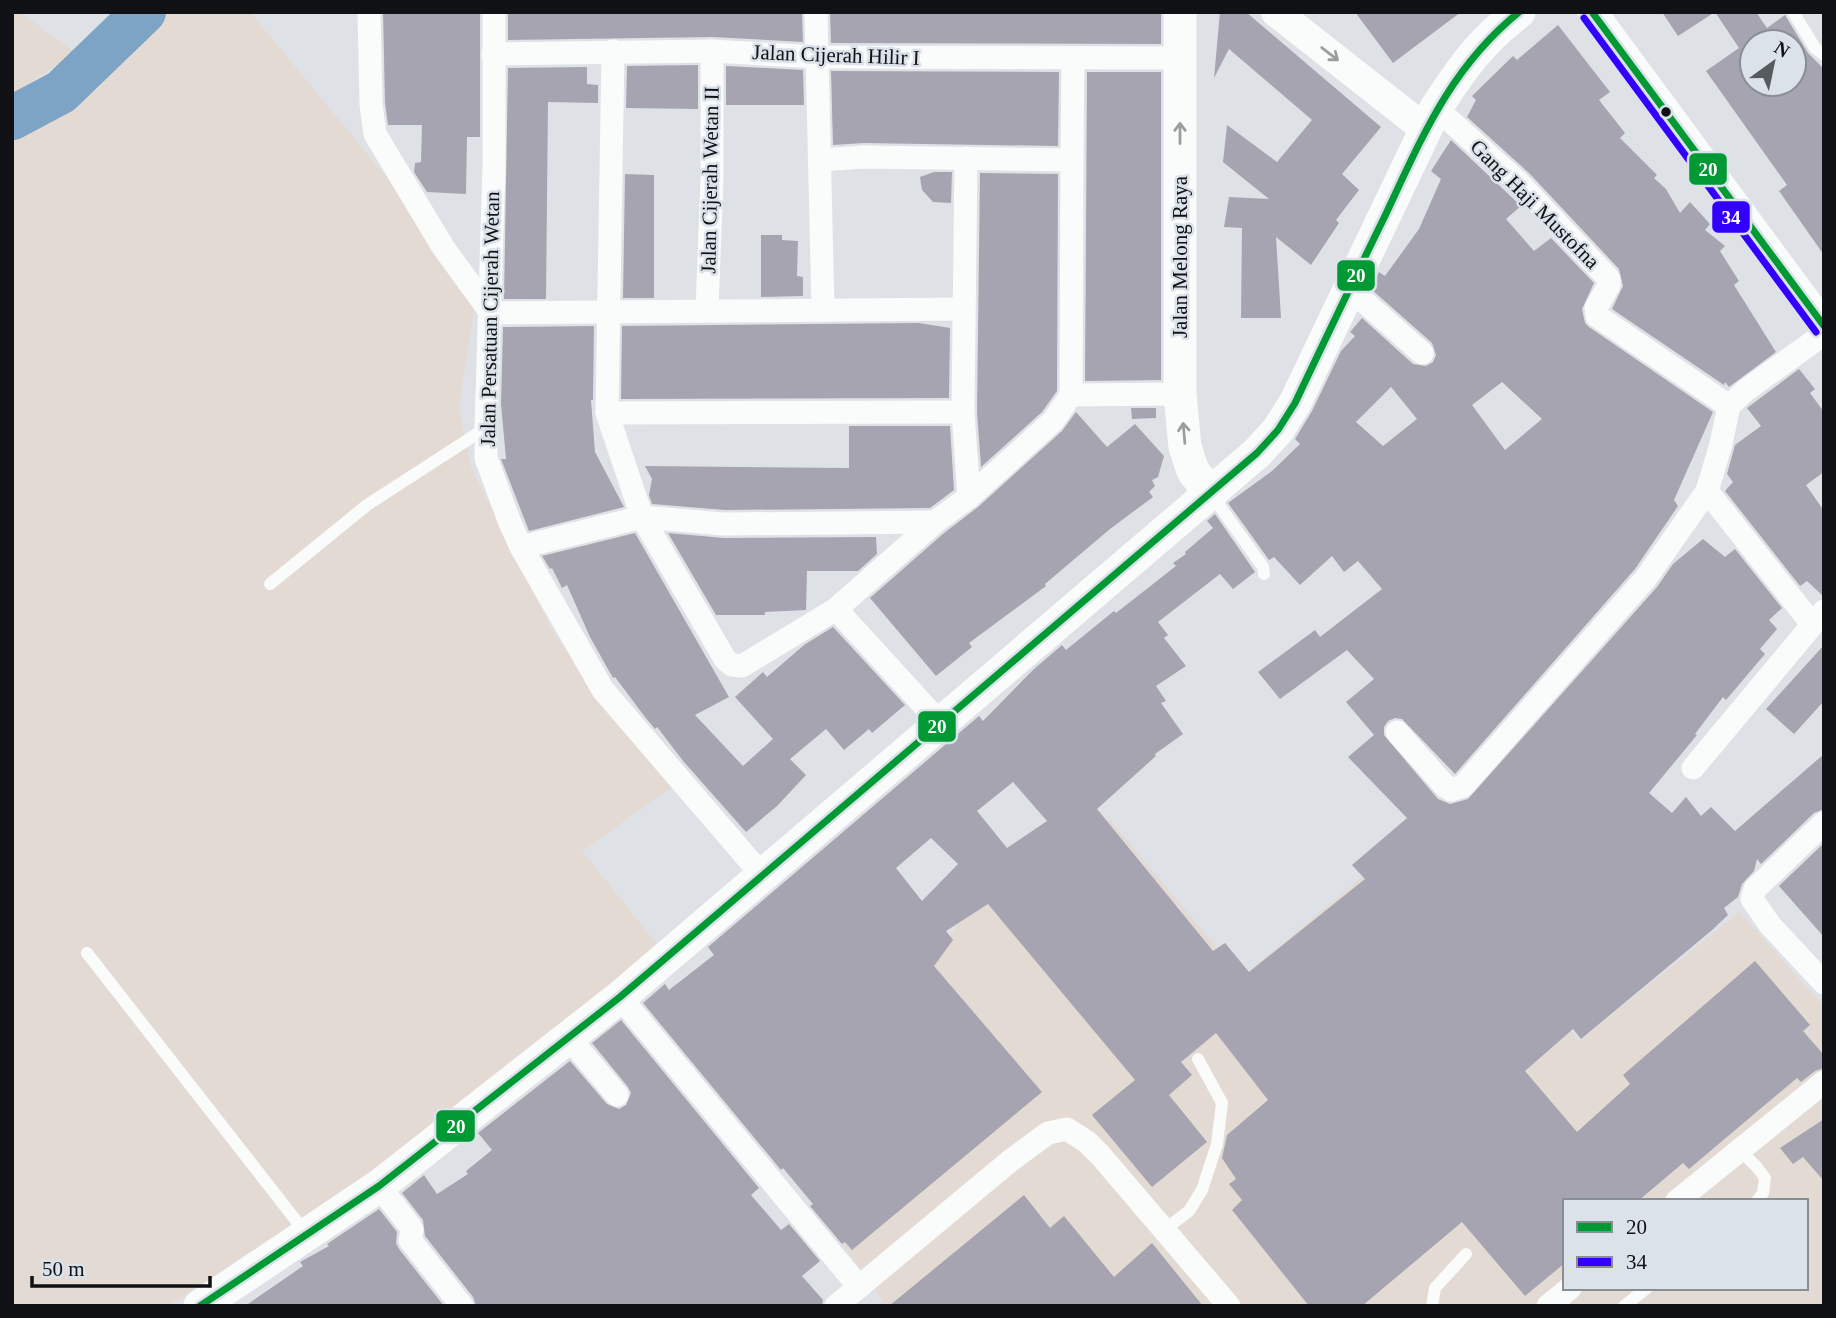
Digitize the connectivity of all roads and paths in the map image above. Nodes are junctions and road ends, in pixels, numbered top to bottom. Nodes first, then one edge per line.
1 (369, 12) edge
2 (494, 12) edge
3 (817, 12) edge
4 (1180, 12) edge
5 (1276, 12) edge
6 (1519, 12) edge
7 (1592, 12) edge
8 (1793, 12) edge
9 (613, 51) junction
10 (712, 51) junction
11 (493, 54) junction
12 (1824, 55) edge
13 (817, 57) junction
14 (1073, 58) junction
15 (1180, 58) junction
16 (1431, 118) junction
17 (966, 159) junction
18 (820, 160) junction
19 (1072, 160) junction
20 (1350, 289) junction
21 (964, 309) junction
22 (706, 310) junction
23 (823, 310) junction
24 (491, 313) junction
25 (607, 314) junction
26 (1824, 326) edge
27 (1824, 334) edge
28 (1422, 353) dead end
29 (1180, 394) junction
30 (1070, 395) junction
31 (1729, 406) junction
32 (963, 412) junction
33 (607, 413) junction
34 (486, 428) junction
35 (1707, 491) junction
36 (1211, 494) junction
37 (969, 497) junction
38 (642, 517) junction
39 (935, 522) junction
40 (521, 547) junction
41 (1264, 574) dead end
42 (270, 584) dead end
43 (836, 609) junction
44 (1818, 617) edge
45 (941, 724) junction
46 (1397, 732) dead end
47 (1693, 768) dead end
48 (1824, 823) edge
49 (762, 875) junction
50 (87, 953) dead end
51 (1824, 982) edge
52 (620, 997) junction
53 (569, 1038) junction
54 (1198, 1059) dead end
55 (1824, 1082) edge
56 (617, 1096) dead end
57 (1739, 1150) junction
58 (379, 1186) junction
59 (1679, 1199) edge
60 (1758, 1199) edge
61 (1164, 1230) junction
62 (307, 1235) junction
63 (1466, 1254) dead end
64 (859, 1287) junction
65 (1568, 1290) edge
66 (1644, 1290) edge
67 (200, 1306) edge
68 (462, 1306) edge
69 (836, 1306) edge
70 (1229, 1306) edge
71 (1433, 1306) edge
72 (1548, 1306) edge
73 (1624, 1306) edge

1 - 24 street
2 - 11 street, Jalan Persatuan Cijerah Wetan
3 - 13 street
4 - 15 main road, Jalan Melong Raya
5 -> 16 street
6 - 16 main road
7 - 26 street
8 - 12 lane
9 - 10 street, Jalan Cijerah Hilir I
9 - 11 street, Jalan Cijerah Hilir I
9 - 25 street
10 - 13 street, Jalan Cijerah Hilir I
10 - 22 street, Jalan Cijerah Wetan II
11 - 24 street, Jalan Persatuan Cijerah Wetan
13 - 14 street, Jalan Cijerah Hilir I
13 - 18 street
14 - 15 street, Jalan Cijerah Hilir I
14 - 19 street
29 -> 15 main road, Jalan Melong Raya
16 - 20 main road
16 - 31 street, Gang Haji Mustofna
17 - 18 street
17 - 19 street
17 - 21 street
18 - 23 street
19 - 30 street
20 - 28 street
20 - 36 main road
21 - 23 street
21 - 32 street
22 - 23 street
22 - 25 street
24 - 25 street
24 - 34 street, Jalan Persatuan Cijerah Wetan
25 - 33 street
27 - 31 street
29 - 30 street
36 -> 29 main road, Jalan Melong Raya
30 - 37 street
31 - 35 street
32 - 33 street
32 - 37 street
33 - 38 street
34 - 40 street, Jalan Persatuan Cijerah Wetan
34 - 42 lane
35 - 44 street
35 - 46 street
36 - 41 lane
36 - 45 main road
37 - 39 street
38 - 39 street
38 - 40 street
38 - 43 street
39 - 43 street
40 - 49 street, Jalan Persatuan Cijerah Wetan
43 - 45 street
44 - 47 street
45 - 49 main road
48 - 51 street
49 - 52 main road
50 - 62 lane
52 - 53 main road
52 - 64 street
53 - 56 street
53 - 58 main road
54 - 61 lane
55 - 57 street
57 - 59 street
57 - 60 lane
58 - 62 main road
58 - 68 street
61 - 64 street
61 - 70 street
62 - 67 main road
63 - 71 lane
64 - 69 street
65 - 72 street
66 - 73 lane

